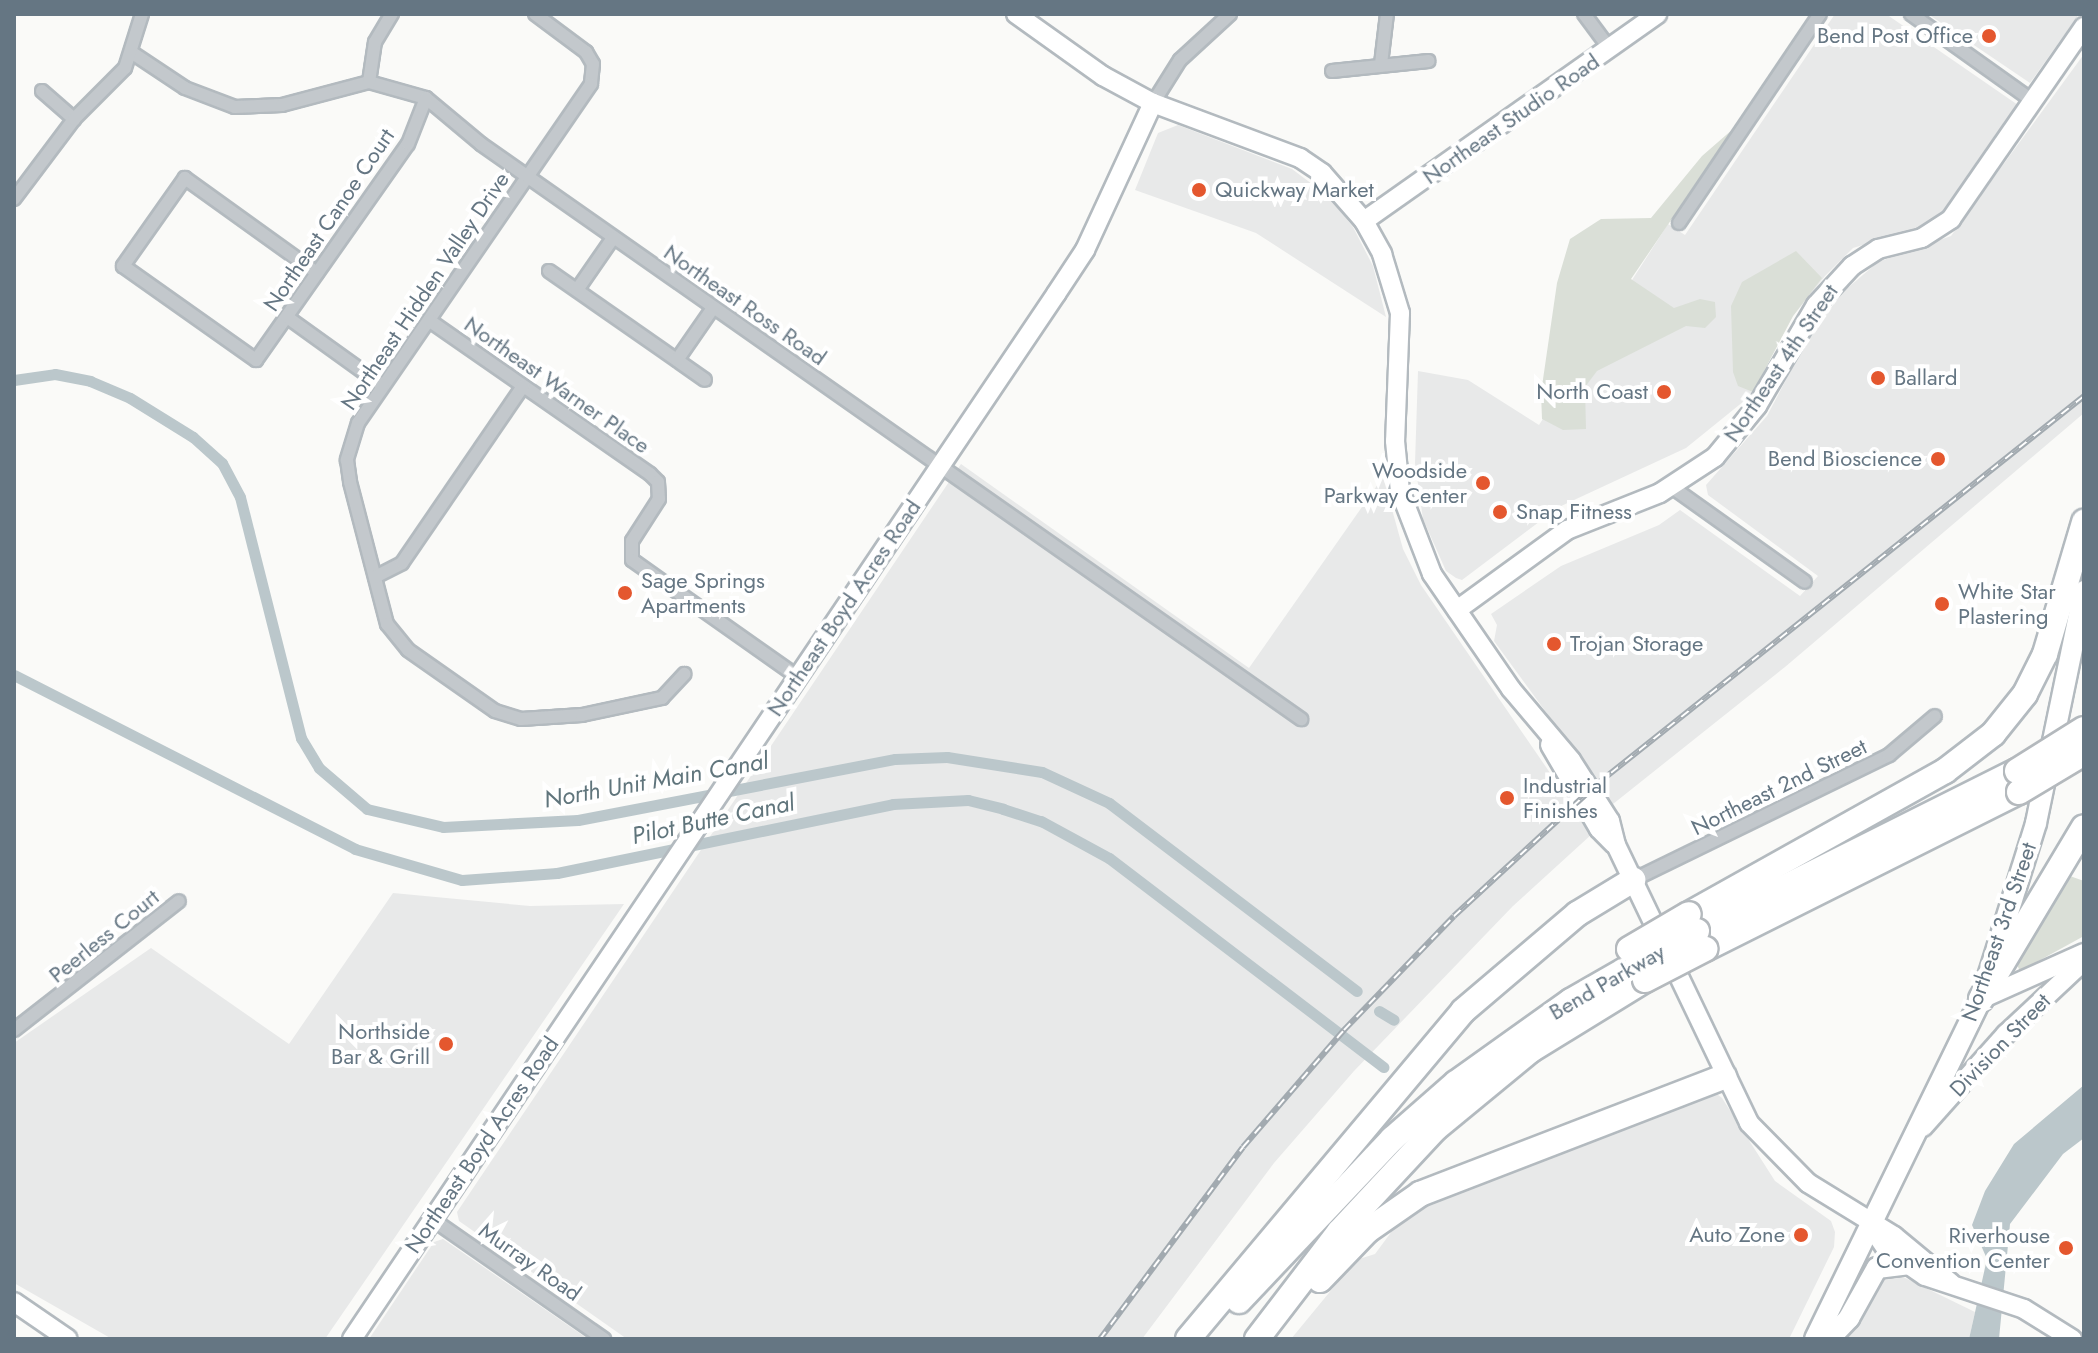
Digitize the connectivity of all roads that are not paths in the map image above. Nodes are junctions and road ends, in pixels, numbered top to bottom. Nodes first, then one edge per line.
1 (142, 14) edge
2 (392, 14) edge
3 (535, 14) edge
4 (1016, 14) edge
5 (1230, 14) edge
6 (1387, 14) edge
7 (1584, 14) edge
8 (1657, 14) edge
9 (1820, 14) edge
10 (1911, 14) edge
11 (2084, 27) edge
12 (1610, 49) junction
13 (134, 54) junction
14 (1428, 61) dead end
15 (1381, 64) junction
16 (1332, 71) dead end
17 (369, 82) junction
18 (42, 91) dead end
19 (426, 98) junction
20 (2033, 101) junction
21 (1153, 103) junction
22 (74, 119) junction
23 (528, 177) junction
24 (14, 199) edge
25 (1364, 221) junction
26 (1679, 223) dead end
27 (613, 238) junction
28 (549, 271) dead end
29 (317, 273) junction
30 (577, 290) junction
31 (713, 308) junction
32 (287, 317) junction
33 (430, 321) junction
34 (677, 360) junction
35 (705, 380) dead end
36 (383, 386) junction
37 (523, 386) junction
38 (939, 465) junction
39 (1672, 487) junction
40 (2084, 522) edge
41 (375, 577) junction
42 (1805, 582) dead end
43 (2084, 591) edge
44 (1457, 610) junction
45 (684, 674) dead end
46 (798, 677) junction
47 (1935, 716) dead end
48 (1301, 719) dead end
49 (2084, 729) edge
50 (2084, 753) edge
51 (2018, 782) junction
52 (2084, 827) edge
53 (1633, 880) junction
54 (179, 901) dead end
55 (1697, 931) junction
56 (2084, 953) edge
57 (2084, 961) edge
58 (1637, 964) junction
59 (1981, 999) junction
60 (14, 1030) edge
61 (1724, 1077) junction
62 (1919, 1132) junction
63 (432, 1219) junction
64 (1871, 1225) junction
65 (1908, 1264) junction
66 (1951, 1283) junction
67 (14, 1302) edge
68 (68, 1339) edge
69 (352, 1339) edge
70 (604, 1339) edge
71 (1188, 1339) edge
72 (1205, 1339) edge
73 (1257, 1339) edge
74 (1274, 1339) edge
75 (1815, 1339) edge
76 (1829, 1339) edge
77 (2072, 1339) edge

1 - 13 street
2 - 17 street
3 - 23 street, Northeast Hidden Valley Drive
4 - 21 street
5 - 21 street
6 - 15 street
7 - 12 street
8 - 12 street, Northeast Studio Road
9 - 26 street
10 - 20 street
11 - 20 street, Northeast 4th Street
12 - 25 street, Northeast Studio Road
13 - 17 street
13 - 22 street
14 - 15 street
15 - 16 street
17 - 19 street, Northeast Ross Road
18 - 22 street
19 - 23 street, Northeast Ross Road
19 - 29 street, Northeast Canoe Court
20 - 39 street, Northeast 4th Street
21 - 25 street
21 - 38 street, Northeast Boyd Acres Road
22 - 24 street
23 - 27 street, Northeast Ross Road
23 - 33 street, Northeast Hidden Valley Drive
25 - 44 street
27 - 30 street
27 - 31 street, Northeast Ross Road
28 - 30 street
29 - 32 street, Northeast Canoe Court
29 - 32 street, Northeast Canoe Court
30 - 34 street
31 - 34 street
31 - 38 street, Northeast Ross Road
32 - 36 street
33 - 36 street, Northeast Hidden Valley Drive
33 - 37 street, Northeast Warner Place
34 - 35 street
36 - 41 street, Northeast Hidden Valley Drive
37 - 41 street
37 - 46 street, Northeast Warner Place
38 - 46 street, Northeast Boyd Acres Road
38 - 48 street, Northeast Ross Road
39 - 42 street
39 - 44 street, Northeast 4th Street
40 - 55 highway
41 - 45 street, Northeast Hidden Valley Drive
43 - 59 main road, Northeast 3rd Street
44 - 53 street
46 - 63 street, Northeast Boyd Acres Road
47 - 53 street, Northeast 2nd Street
49 - 51 highway, Bend Parkway, bridge
50 - 51 highway, Bend Parkway, bridge
51 - 55 highway, Bend Parkway
52 - 59 highway
53 - 61 street
53 - 71 highway
54 - 60 street, Peerless Court
55 - 58 highway, Bend Parkway, bridge
55 - 58 highway, bridge
56 - 59 street, Division Street
57 - 62 street, Division Street
58 - 72 highway, Bend Parkway
58 - 73 highway, Bend Parkway
59 - 62 main road, Northeast 3rd Street
61 - 64 street
61 - 74 highway
62 - 64 main road, Northeast 3rd Street
63 - 69 street, Northeast Boyd Acres Road
63 - 70 street, Murray Road
64 - 65 street
64 - 66 street
64 - 75 main road, Northeast 3rd Street
65 - 66 street
65 - 76 main road
66 - 77 street
67 - 68 street

